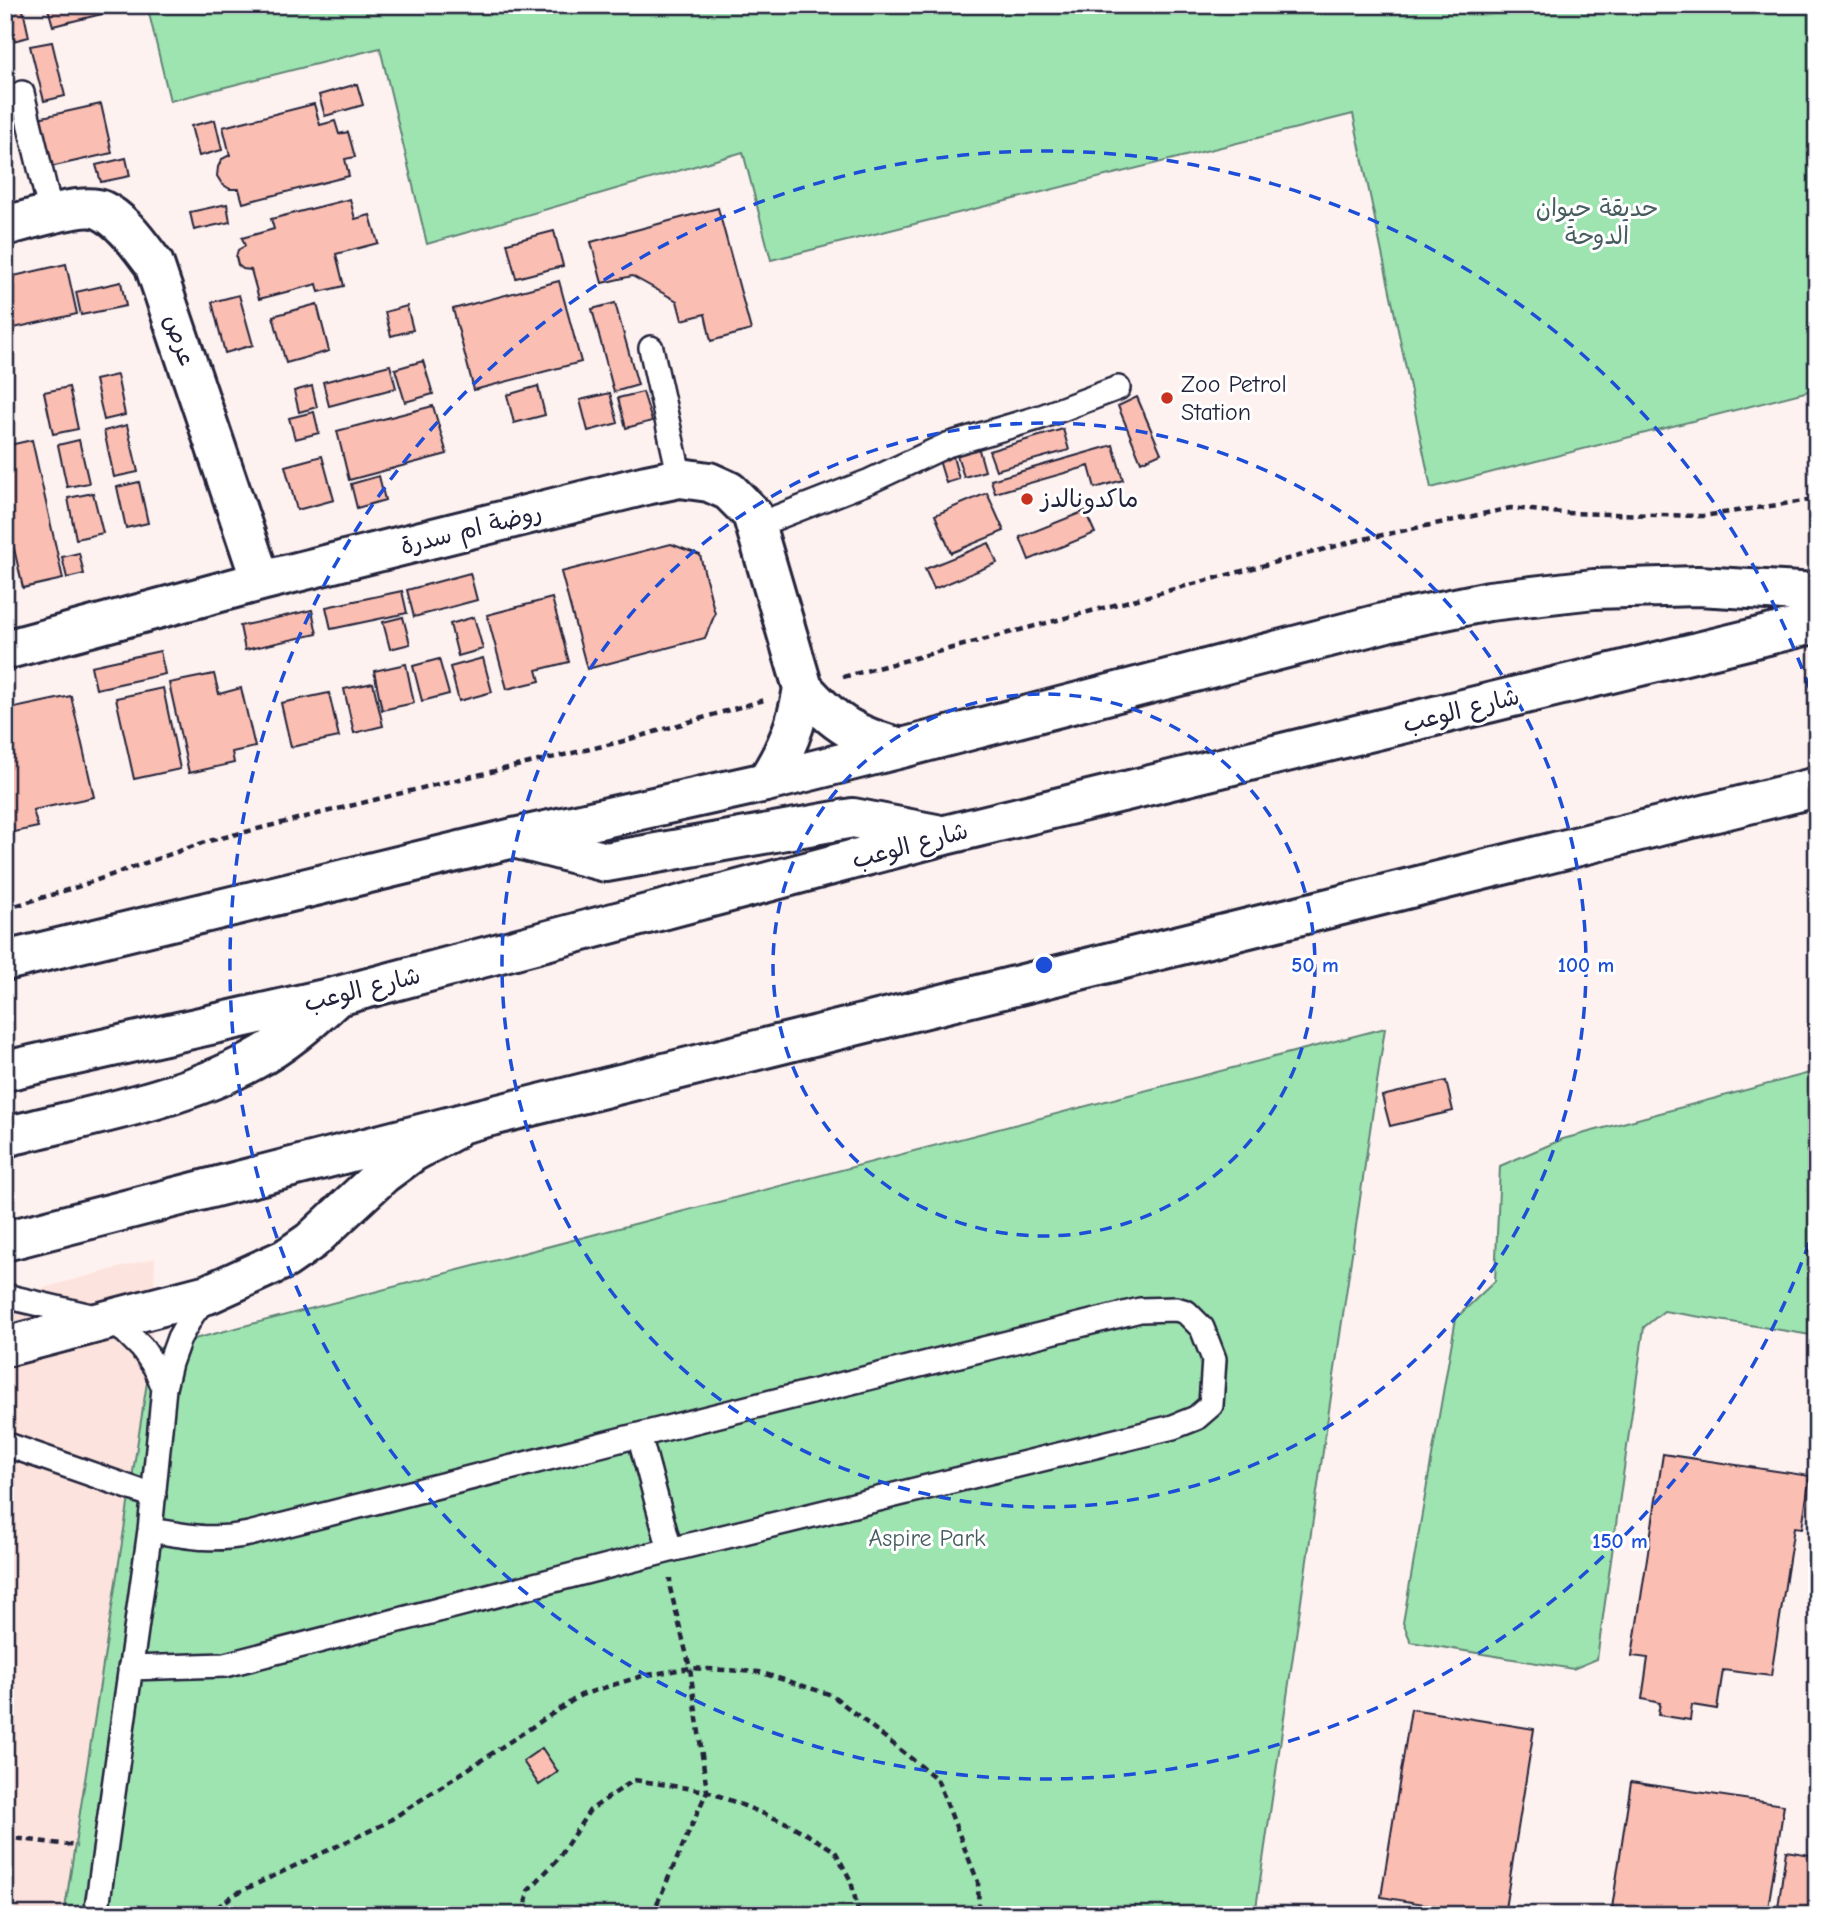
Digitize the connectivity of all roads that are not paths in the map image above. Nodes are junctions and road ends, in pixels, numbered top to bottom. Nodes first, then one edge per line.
1 (22, 93) dead end
2 (51, 214) junction
3 (5, 226) edge
4 (651, 348) dead end
5 (1118, 388) dead end
6 (680, 478) junction
7 (755, 526) junction
8 (261, 581) junction
9 (1817, 593) edge
10 (1817, 623) edge
11 (5, 650) edge
12 (803, 688) junction
13 (902, 748) junction
14 (766, 782) junction
15 (1817, 787) edge
16 (945, 835) junction
17 (514, 838) junction
18 (5, 961) edge
19 (338, 996) junction
20 (5, 1071) edge
21 (475, 1120) junction
22 (5, 1137) edge
23 (5, 1241) edge
24 (208, 1294) junction
25 (5, 1296) edge
26 (108, 1320) junction
27 (5, 1347) edge
28 (163, 1388) junction
29 (639, 1435) junction
30 (5, 1444) edge
31 (154, 1496) junction
32 (150, 1530) junction
33 (670, 1550) junction
34 (130, 1668) junction
35 (96, 1915) edge

1 - 2 lane
2 - 3 main road, عرص
2 - 8 main road, عرص
4 - 6 lane
5 - 7 lane
6 - 7 main road, روضة ام سدرة
6 - 8 main road, روضة ام سدرة
7 - 12 main road, روضة ام سدرة
8 - 11 main road, روضة ام سدرة
9 - 13 main road
10 - 16 main road, شارع الوعب
12 - 13 main road, روضة ام سدرة
12 - 14 main road, روضة ام سدرة
13 - 14 main road
14 - 17 main road
15 - 21 main road
16 - 17 main road
16 - 19 main road, شارع الوعب
17 - 18 main road
19 - 20 main road, شارع الوعب
19 - 22 main road
21 - 23 main road
21 - 24 main road
24 - 26 main road
24 - 28 lane
25 - 26 lane
26 - 27 main road
26 - 28 lane
28 - 31 lane
29 - 32 lane
29 - 33 lane
29 - 33 lane
30 - 31 lane
31 - 32 lane
32 - 34 lane
33 - 34 lane
34 - 35 lane

